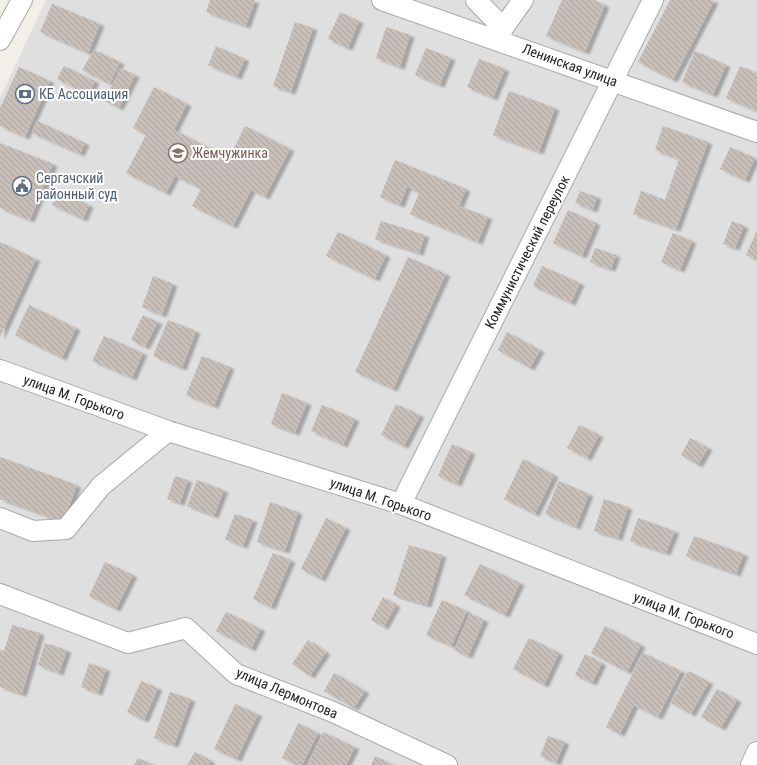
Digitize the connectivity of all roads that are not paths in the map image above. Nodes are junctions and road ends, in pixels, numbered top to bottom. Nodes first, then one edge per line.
1 (22, 0) edge
2 (382, 0) edge
3 (476, 0) edge
4 (523, 0) edge
5 (653, 0) edge
6 (501, 34) junction
7 (0, 40) edge
8 (613, 81) junction
9 (757, 132) edge
10 (0, 370) edge
11 (168, 431) junction
12 (401, 504) junction
13 (0, 518) edge
14 (0, 594) edge
15 (757, 644) edge
16 (757, 752) edge
17 (447, 765) edge
18 (751, 765) edge

1 - 7 street
2 - 6 street, Ленинская улица
3 - 6 street
4 - 6 street
5 - 8 street, Коммунистический переулок
6 - 8 street, Ленинская улица
8 - 9 street, Ленинская улица
8 - 12 street, Коммунистический переулок
10 - 11 street, улица М. Горького
11 - 12 street, улица М. Горького
11 - 13 street
12 - 15 street, улица М. Горького
14 - 17 street, улица Лермонтова
16 - 18 street

